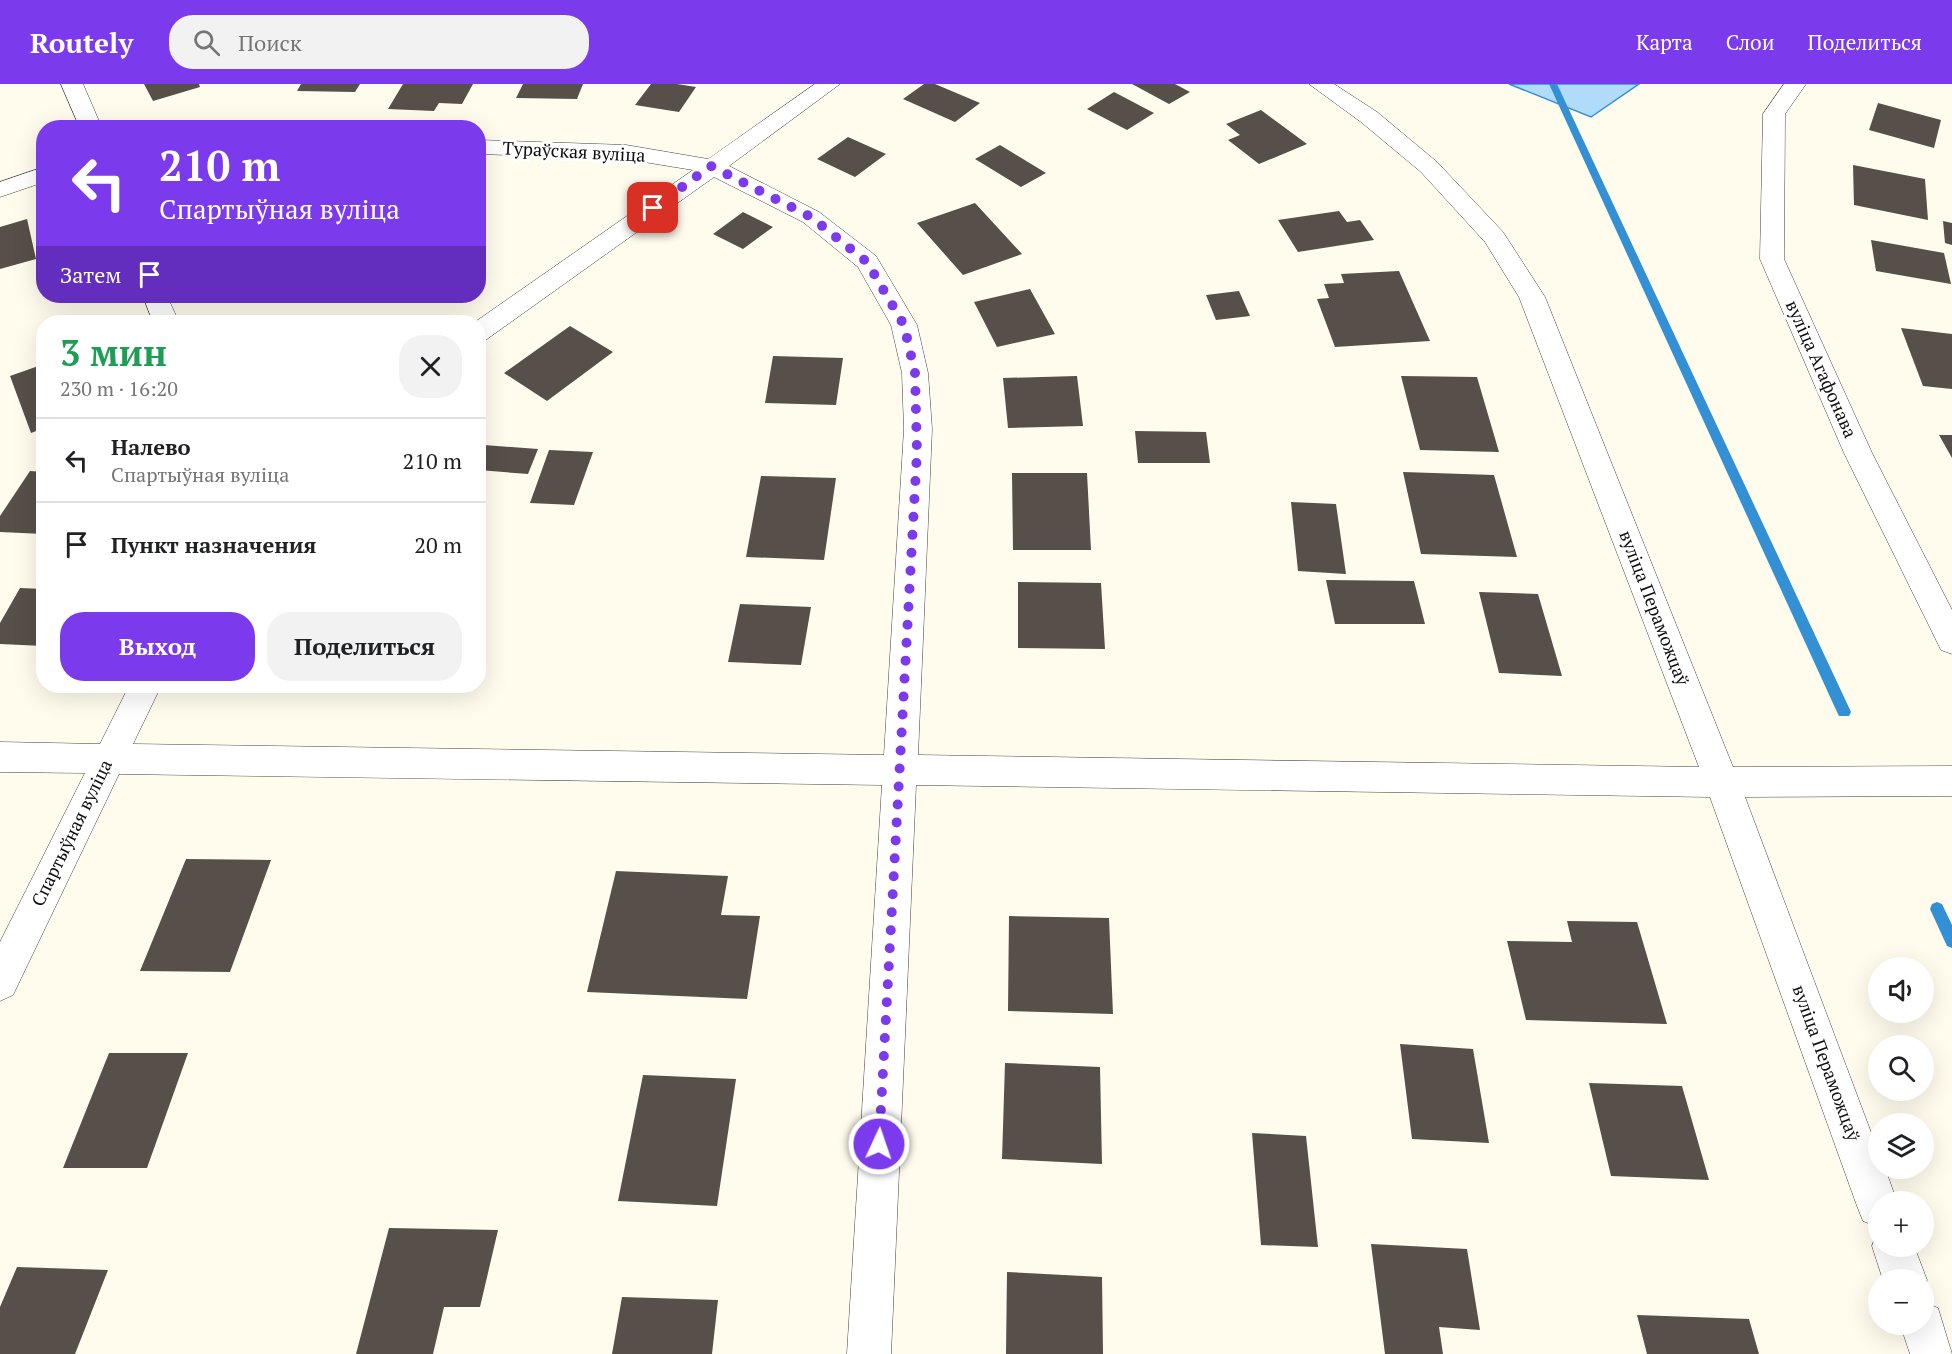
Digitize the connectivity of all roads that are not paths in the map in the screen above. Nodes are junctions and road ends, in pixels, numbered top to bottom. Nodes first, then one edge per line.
1 (72, 84) edge
2 (829, 84) edge
3 (1320, 84) edge
4 (1795, 84) edge
5 (88, 120) edge
6 (486, 147) edge
7 (711, 166) junction
8 (36, 177) edge
9 (0, 190) edge
10 (486, 327) edge
11 (1952, 641) edge
12 (141, 693) edge
13 (0, 757) edge
14 (108, 757) junction
15 (898, 771) junction
16 (1952, 781) edge
17 (1722, 782) junction
18 (0, 982) edge
19 (1872, 1191) edge
20 (1926, 1335) edge
21 (869, 1354) edge
22 (1932, 1354) edge

1 - 5 street
2 - 7 street
3 - 17 street, вуліца Пераможцаў
4 - 11 street, вуліца Агафонава
6 - 7 street, Тураўская вуліца
7 - 10 street
7 - 15 street, Тураўская вуліца
8 - 9 street
12 - 14 street, Спартыўная вуліца
13 - 14 street
14 - 15 street
14 - 18 street, Спартыўная вуліца
15 - 17 street
15 - 21 street, Тураўская вуліца
16 - 17 street
17 - 19 street, вуліца Пераможцаў
20 - 22 street

